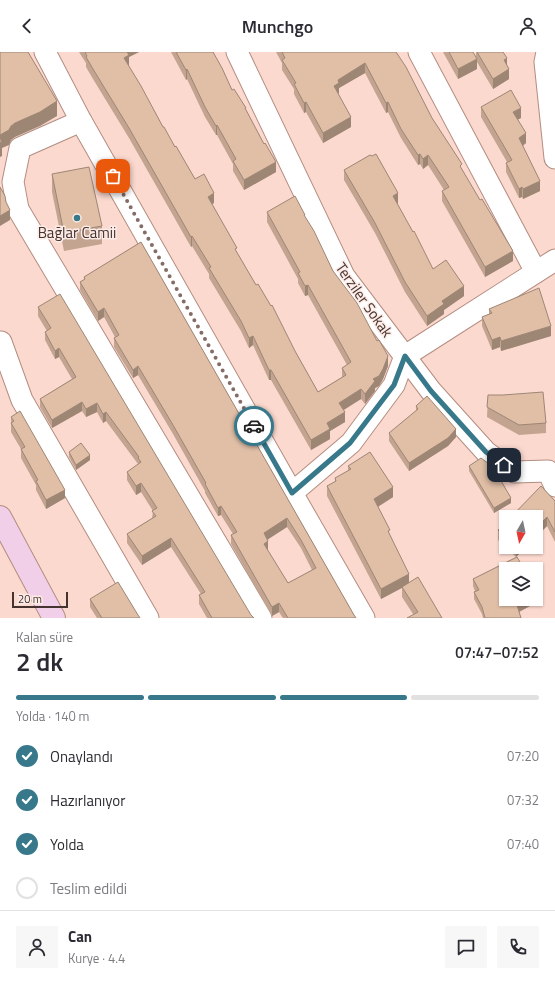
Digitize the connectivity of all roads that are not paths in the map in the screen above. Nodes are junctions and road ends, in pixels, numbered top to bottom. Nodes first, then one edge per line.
1 (46, 52) edge
2 (237, 52) edge
3 (419, 52) edge
4 (547, 52) edge
5 (81, 121) junction
6 (555, 158) edge
7 (555, 260) edge
8 (536, 272) junction
9 (1, 342) edge
10 (405, 356) junction
11 (553, 474) edge
12 (292, 493) junction
13 (0, 517) edge
14 (54, 618) edge
15 (148, 618) edge
16 (261, 618) edge
17 (364, 618) edge

1 - 5 street
2 - 10 street, Terziler Sokak
3 - 8 street
4 - 6 street
5 - 12 street
5 - 16 street
7 - 8 street
8 - 10 street
9 - 15 street
10 - 11 street, Terziler Sokak
10 - 12 street
12 - 17 street
13 - 14 main road

